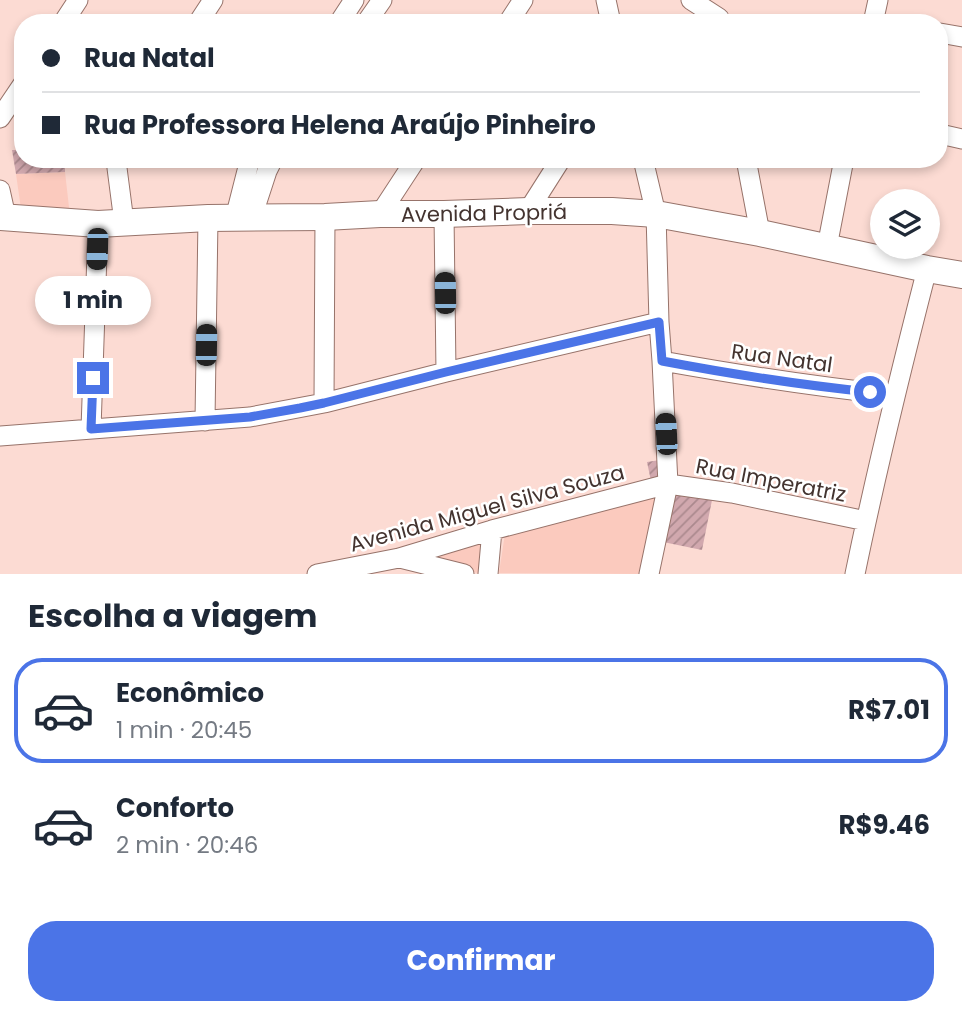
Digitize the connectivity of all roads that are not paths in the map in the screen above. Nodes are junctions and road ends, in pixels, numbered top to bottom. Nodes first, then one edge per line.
1 (691, 0) edge
2 (718, 14) edge
3 (14, 97) edge
4 (0, 118) edge
5 (117, 168) edge
6 (249, 168) edge
7 (268, 168) edge
8 (410, 168) edge
9 (555, 168) edge
10 (645, 168) edge
11 (748, 168) edge
12 (842, 168) edge
13 (0, 190) edge
14 (528, 211) junction
15 (380, 214) junction
16 (444, 214) junction
17 (656, 214) junction
18 (3, 217) edge
19 (325, 217) junction
20 (208, 218) junction
21 (243, 218) junction
22 (111, 223) junction
23 (760, 233) junction
24 (827, 247) junction
25 (927, 269) junction
26 (962, 275) edge
27 (659, 322) junction
28 (662, 361) junction
29 (446, 372) junction
30 (895, 395) junction
31 (324, 403) junction
32 (205, 421) junction
33 (91, 429) junction
34 (0, 436) edge
35 (668, 484) junction
36 (866, 522) junction
37 (492, 530) junction
38 (399, 558) junction
39 (369, 569) edge
40 (341, 572) edge
41 (317, 574) edge
42 (464, 574) edge
43 (488, 574) edge
44 (649, 574) edge
45 (855, 574) edge

1 - 2 street
3 - 4 street
5 - 22 street
6 - 21 street
7 - 21 street
8 - 15 street
9 - 14 street
10 - 17 street
11 - 23 street
12 - 24 street
13 - 18 street
14 - 16 street, Avenida Propriá
14 - 17 street, Avenida Propriá
15 - 16 street, Avenida Propriá
15 - 19 street, Avenida Propriá
16 - 29 street
17 - 23 street, Avenida Propriá
17 - 27 street
18 - 22 street, Avenida Propriá
19 - 21 street, Avenida Propriá
19 - 31 street
20 - 21 street, Avenida Propriá
20 - 22 street, Avenida Propriá
20 - 32 street
22 - 33 street
23 - 24 street, Avenida Propriá
24 - 25 street, Avenida Propriá
25 - 26 street, Avenida Propriá
25 - 30 street
27 - 28 street
27 - 29 street
28 - 30 street, Rua Natal
28 - 35 street
29 - 31 street
30 - 36 street
31 - 32 street
32 - 33 street
33 - 34 street
35 - 36 street, Rua Imperatriz
35 - 37 street, Avenida Miguel Silva Souza
35 - 44 street
36 - 45 street
37 - 38 street, Avenida Miguel Silva Souza
37 - 43 street
38 - 39 street, Avenida Miguel Silva Souza
38 - 42 street
39 - 40 street, Avenida Miguel Silva Souza
40 - 41 street, Avenida Miguel Silva Souza

